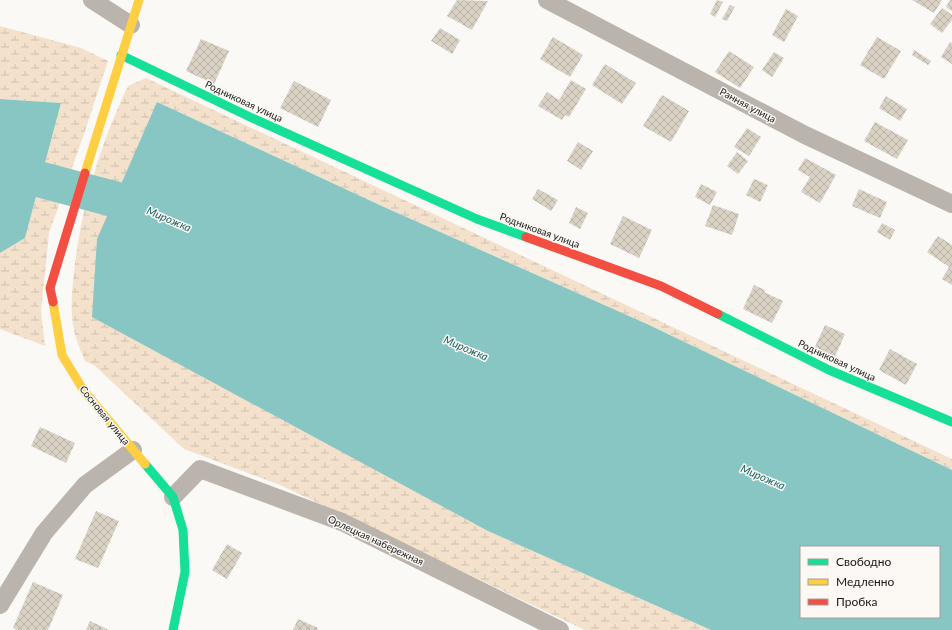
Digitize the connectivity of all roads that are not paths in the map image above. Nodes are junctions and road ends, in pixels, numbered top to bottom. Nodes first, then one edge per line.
1 (92, 0) edge
2 (138, 0) edge
3 (547, 0) edge
4 (131, 25) junction
5 (121, 54) junction
6 (952, 204) edge
7 (952, 422) edge
8 (133, 450) junction
9 (173, 497) junction
10 (0, 606) edge
11 (173, 630) edge
12 (560, 630) edge

1 - 4 street
2 - 4 street
3 - 6 street, Ранняя улица
4 - 5 street
5 - 7 street, Родниковая улица
5 - 8 street, Сосновая улица
8 - 9 street, Сосновая улица
8 - 10 street, Сосновая улица
9 - 11 street, Сосновая улица
9 - 12 street, Орлецкая набережная

